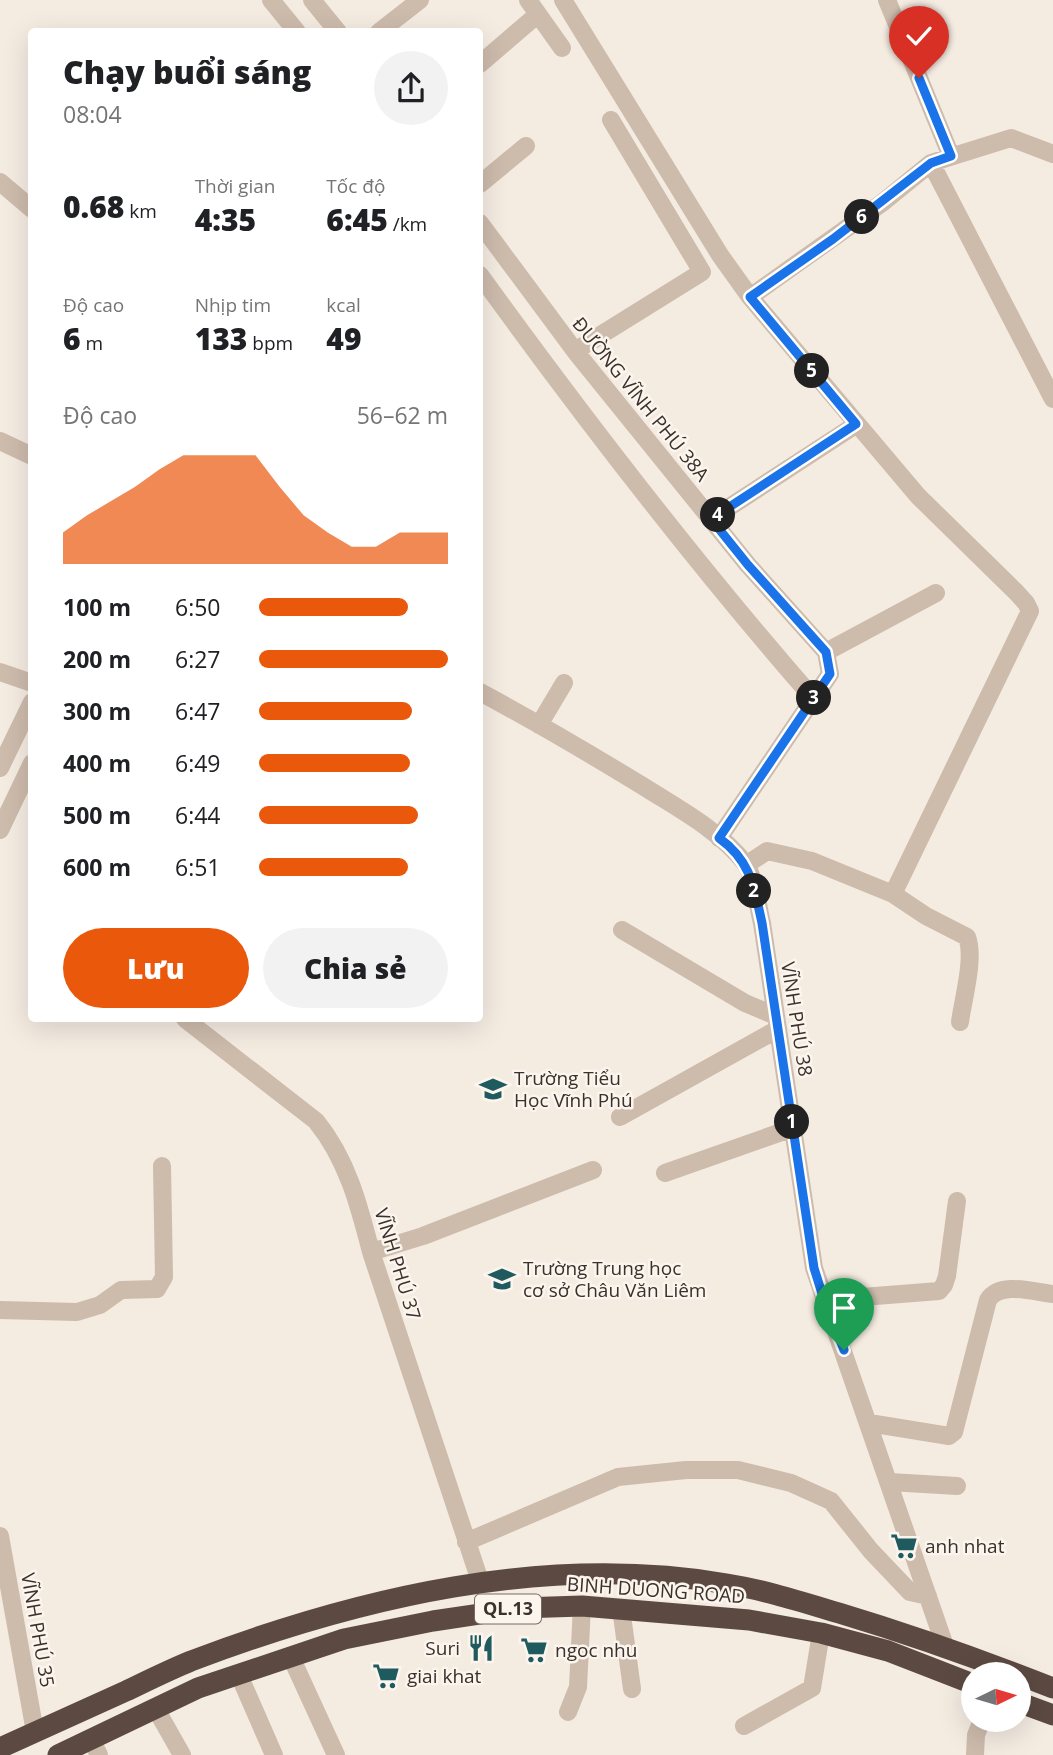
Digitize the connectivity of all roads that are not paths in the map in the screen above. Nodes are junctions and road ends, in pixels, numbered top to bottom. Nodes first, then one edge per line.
1 (271, 0) edge
2 (312, 0) edge
3 (419, 0) edge
4 (887, 0) edge
5 (550, 6) edge
6 (294, 28) edge
7 (335, 28) edge
8 (384, 28) edge
9 (562, 48) dead end
10 (483, 62) edge
11 (611, 120) dead end
12 (526, 146) dead end
13 (1053, 154) edge
14 (951, 156) junction
15 (931, 163) junction
16 (0, 182) edge
17 (483, 182) edge
18 (28, 206) edge
19 (483, 226) edge
20 (483, 279) edge
21 (750, 297) junction
22 (575, 351) junction
23 (1053, 399) edge
24 (856, 424) junction
25 (0, 440) edge
26 (28, 454) edge
27 (711, 519) junction
28 (936, 593) dead end
29 (826, 652) junction
30 (0, 672) edge
31 (28, 682) edge
32 (564, 683) dead end
33 (483, 694) edge
34 (813, 698) junction
35 (28, 710) edge
36 (538, 725) junction
37 (0, 768) edge
38 (28, 771) edge
39 (0, 830) edge
40 (719, 838) junction
41 (746, 865) junction
42 (893, 894) junction
43 (622, 930) dead end
44 (190, 1022) edge
45 (960, 1022) dead end
46 (777, 1023) junction
47 (620, 1117) dead end
48 (793, 1128) junction
49 (162, 1166) dead end
50 (593, 1170) dead end
51 (665, 1173) dead end
52 (957, 1201) dead end
53 (371, 1252) junction
54 (1053, 1294) edge
55 (824, 1300) junction
56 (0, 1310) edge
57 (869, 1423) junction
58 (890, 1482) junction
59 (957, 1486) dead end
60 (0, 1536) edge
61 (466, 1542) junction
62 (556, 1574) junction
63 (481, 1584) junction
64 (928, 1597) junction
65 (572, 1606) junction
66 (621, 1608) junction
67 (491, 1612) junction
68 (821, 1633) junction
69 (945, 1646) junction
70 (292, 1657) junction
71 (239, 1675) junction
72 (961, 1679) edge
73 (1053, 1688) edge
74 (632, 1689) dead end
75 (1031, 1707) edge
76 (156, 1709) junction
77 (568, 1712) dead end
78 (1053, 1715) edge
79 (744, 1726) dead end
80 (35, 1732) junction
81 (977, 1732) edge
82 (95, 1747) edge
83 (0, 1748) edge
84 (58, 1755) edge
85 (182, 1755) edge
86 (274, 1755) edge
87 (336, 1755) edge
88 (975, 1755) edge

1 - 6 street
2 - 7 street
3 - 8 street
4 - 14 street
5 - 9 street
5 - 10 street
5 - 21 street
11 - 22 street
12 - 17 street
13 - 14 street
14 - 15 street
15 - 21 street
15 - 23 street
16 - 18 street
19 - 22 street, ĐƯỜNG VĨNH PHÚ 38A
20 - 34 street
21 - 24 street
22 - 27 street, ĐƯỜNG VĨNH PHÚ 38A
24 - 27 street
24 - 42 street
25 - 26 street
27 - 29 street, ĐƯỜNG VĨNH PHÚ 38A
28 - 29 street
29 - 34 street
30 - 31 street
32 - 36 street
33 - 36 street, VĨNH PHÚ 38
34 - 40 street
35 - 37 street
36 - 40 street, VĨNH PHÚ 38
38 - 39 street
40 - 41 street, VĨNH PHÚ 38
41 - 42 street
41 - 46 street, VĨNH PHÚ 38
42 - 45 street
43 - 46 street
44 - 53 street, VĨNH PHÚ 37
46 - 47 street
46 - 48 street, VĨNH PHÚ 38
48 - 51 street
48 - 55 street, VĨNH PHÚ 38
49 - 56 street
50 - 53 street
52 - 55 street
53 - 61 street, VĨNH PHÚ 37
54 - 57 street
55 - 57 street, VĨNH PHÚ 38
57 - 58 street, VĨNH PHÚ 38
58 - 59 street
58 - 64 street, VĨNH PHÚ 38
60 - 80 street, VĨNH PHÚ 35
61 - 63 street, VĨNH PHÚ 37
61 - 64 street
62 - 63 highway, BINH DUONG ROAD / QL.13
62 - 65 highway
62 - 69 highway, BINH DUONG ROAD / QL.13
63 - 67 highway
63 - 80 highway, BINH DUONG ROAD / QL.13
64 - 69 street, VĨNH PHÚ 38
65 - 66 highway, BINH DUONG ROAD / QL.13
65 - 67 highway, BINH DUONG ROAD / QL.13
65 - 77 street
66 - 68 highway, BINH DUONG ROAD / QL.13
66 - 74 street
67 - 70 highway, BINH DUONG ROAD / QL.13
68 - 72 highway, BINH DUONG ROAD / QL.13
68 - 79 street
69 - 73 highway, QL.13
70 - 71 highway, BINH DUONG ROAD / QL.13
70 - 87 street
71 - 76 highway, BINH DUONG ROAD / QL.13
71 - 86 street
75 - 78 highway
76 - 82 highway, BINH DUONG ROAD / QL.13
76 - 85 street
80 - 83 highway, BINH DUONG ROAD / QL.13
81 - 88 street
82 - 84 highway, BINH DUONG ROAD / QL.13

